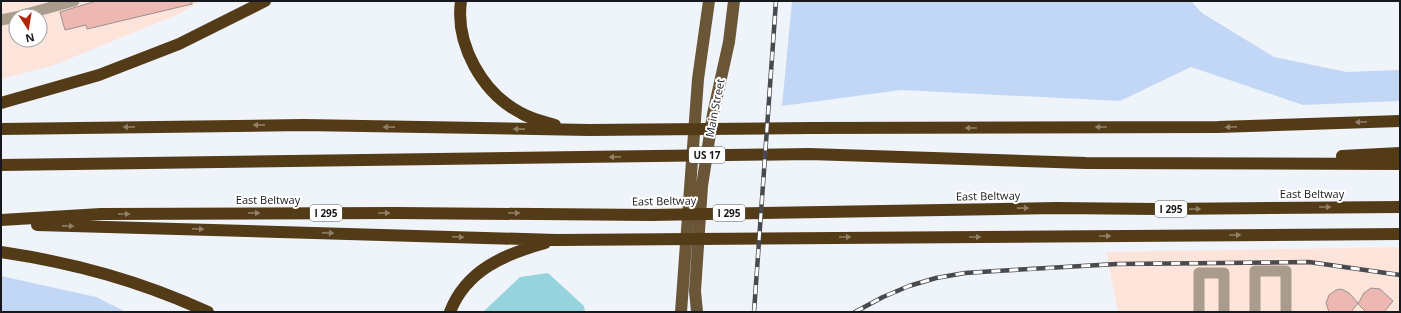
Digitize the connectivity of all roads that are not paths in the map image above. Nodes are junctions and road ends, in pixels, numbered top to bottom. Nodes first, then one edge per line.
1 (74, 1) edge
2 (265, 1) edge
3 (461, 1) edge
4 (710, 1) edge
5 (734, 1) edge
6 (48, 8) edge
7 (1, 103) edge
8 (1400, 121) edge
9 (1, 129) edge
10 (572, 130) junction
11 (1400, 153) edge
12 (1212, 164) junction
13 (1400, 164) edge
14 (1, 165) edge
15 (1400, 207) edge
16 (1, 220) edge
17 (1, 224) edge
18 (1400, 234) edge
19 (556, 240) junction
20 (1, 252) edge
21 (208, 312) edge
22 (450, 312) edge
23 (681, 312) edge
24 (697, 312) edge
25 (1199, 312) edge
26 (1224, 312) edge
27 (1255, 312) edge
28 (1286, 312) edge

1 - 6 lane
2 - 7 highway
3 - 10 highway
4 - 23 main road, Main Street / US 17
5 - 24 main road, Main Street / US 17
8 -> 10 highway
10 -> 9 highway
11 - 12 highway
12 - 13 highway
12 -> 14 highway
16 -> 15 highway, East Beltway / I 295
17 -> 19 highway
19 -> 18 highway
19 - 22 highway
20 - 21 highway
25 - 26 lane
27 - 28 lane

